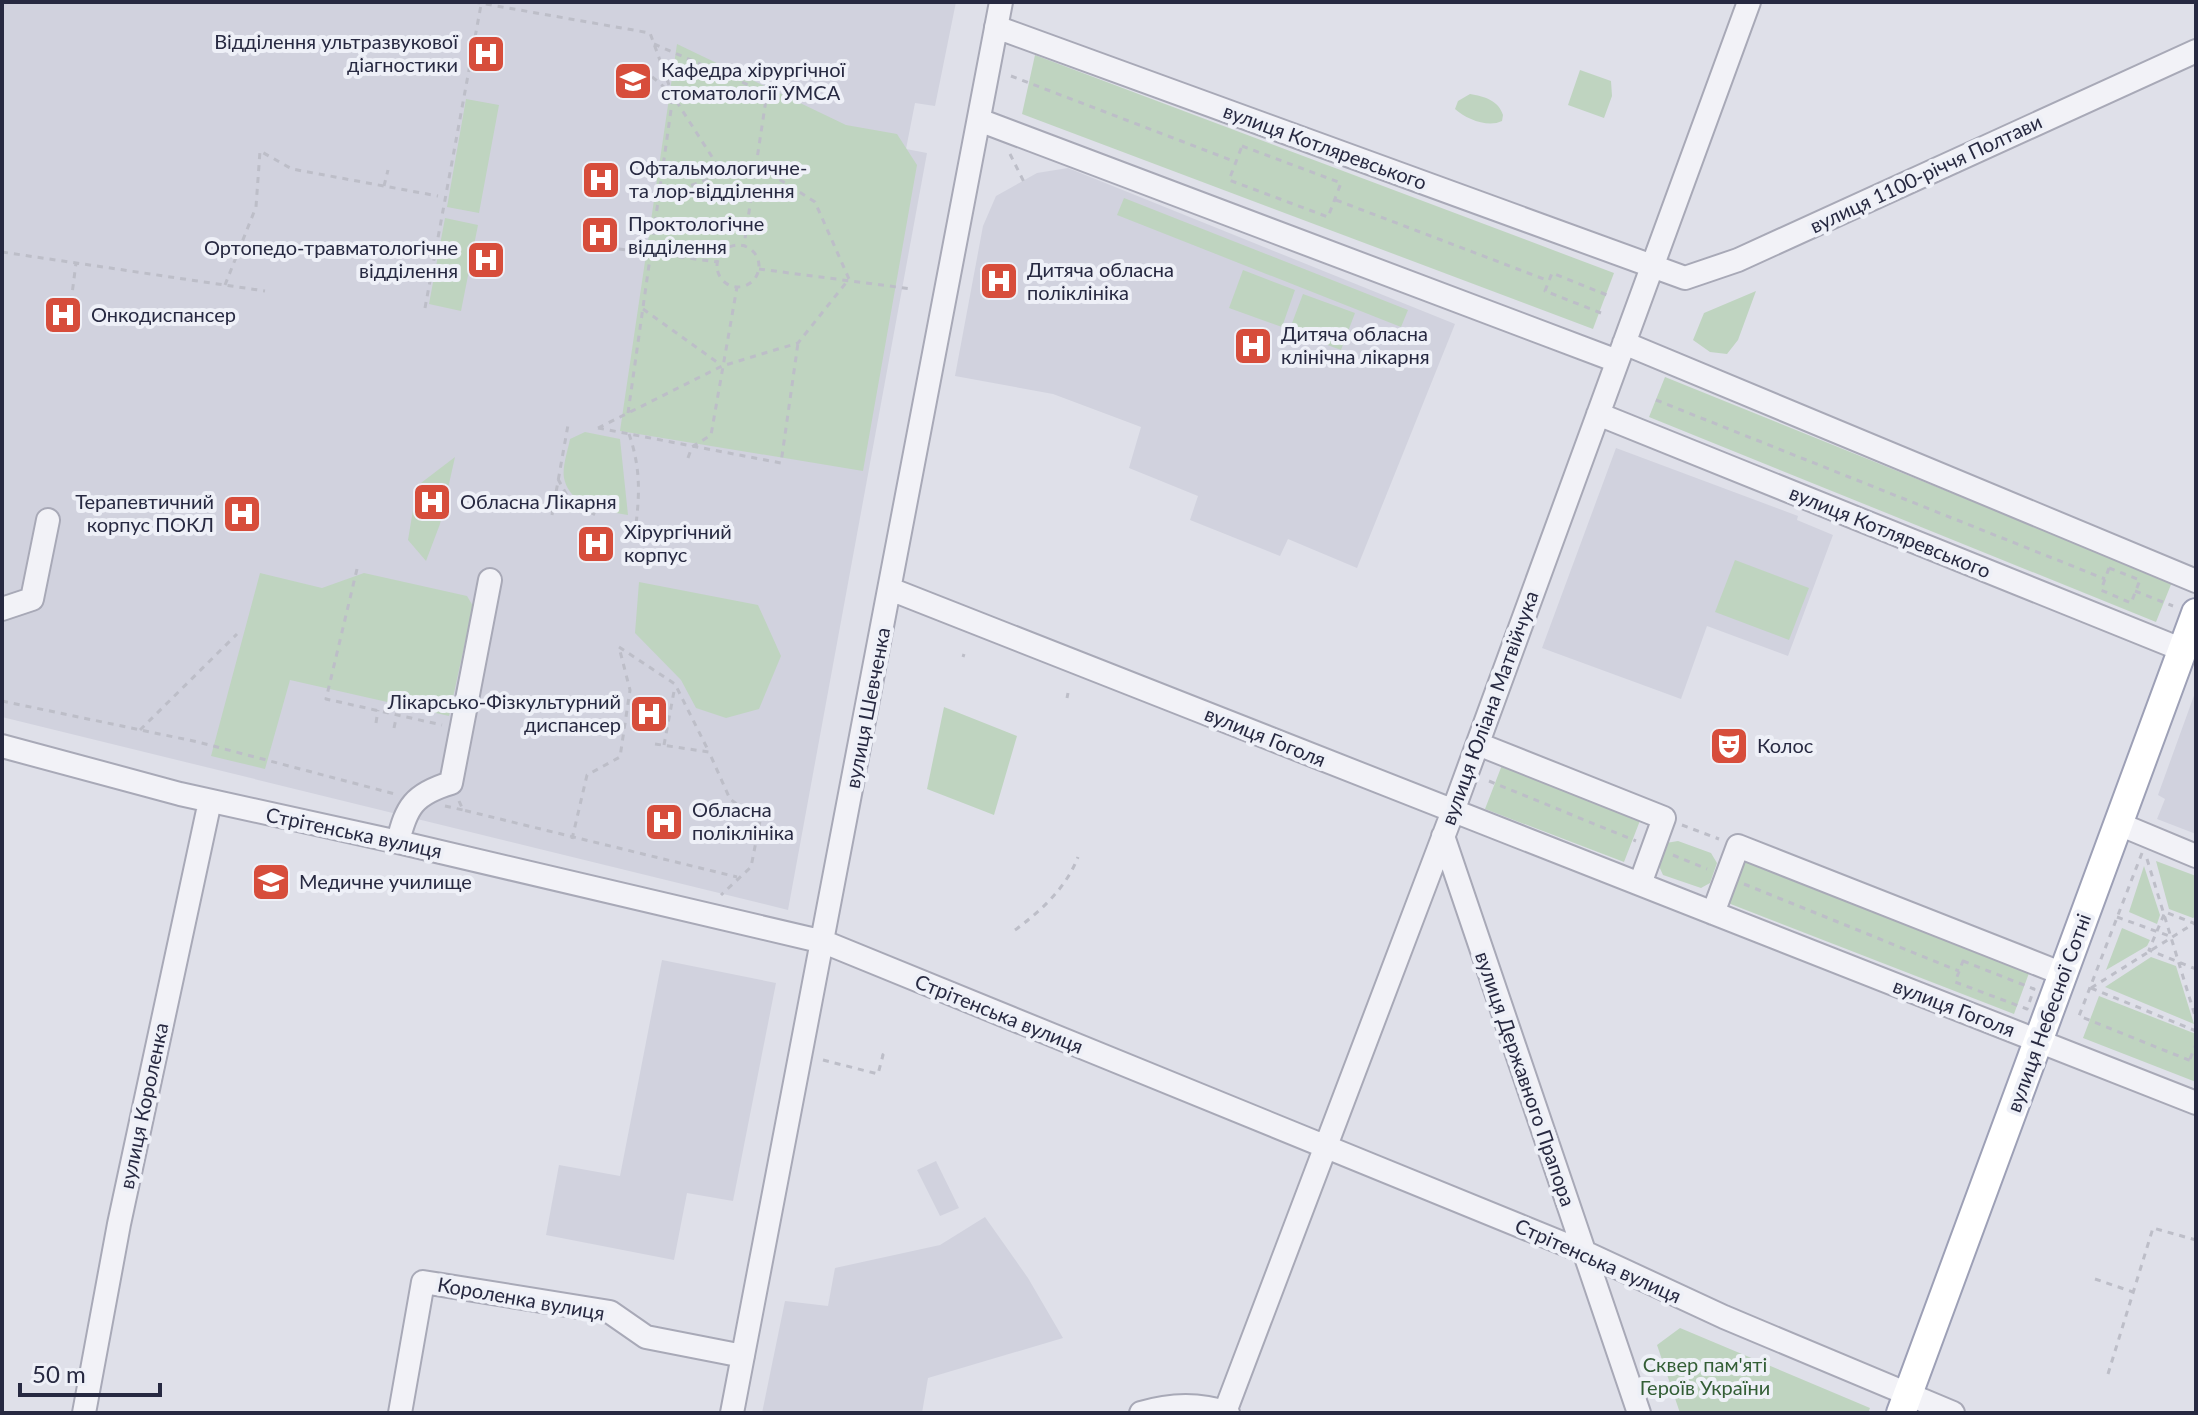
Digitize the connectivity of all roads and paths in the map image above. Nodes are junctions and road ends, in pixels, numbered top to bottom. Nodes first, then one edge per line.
1 (474, 2) edge
2 (1001, 2) edge
3 (1749, 2) edge
4 (481, 3) edge
5 (996, 27) junction
6 (654, 44) junction
7 (2196, 51) edge
8 (643, 69) dead end
9 (1011, 76) dead end
10 (673, 96) junction
11 (979, 120) junction
12 (1009, 152) dead end
13 (1236, 162) junction
14 (757, 165) junction
15 (388, 170) dead end
16 (723, 174) junction
17 (384, 186) junction
18 (1026, 186) dead end
19 (438, 196) dead end
20 (659, 197) junction
21 (1335, 199) junction
22 (744, 245) junction
23 (619, 249) dead end
24 (2, 252) edge
25 (651, 254) junction
26 (718, 262) junction
27 (76, 263) junction
28 (1653, 266) junction
29 (759, 269) junction
30 (849, 279) junction
31 (1549, 281) junction
32 (225, 285) junction
33 (737, 287) junction
34 (912, 289) dead end
35 (265, 291) dead end
36 (1607, 295) dead end
37 (71, 302) dead end
38 (425, 308) dead end
39 (643, 309) junction
40 (1601, 313) dead end
41 (798, 343) junction
42 (1621, 352) junction
43 (722, 366) junction
44 (1656, 400) dead end
45 (628, 413) junction
46 (1598, 414) junction
47 (568, 425) dead end
48 (629, 434) junction
49 (692, 447) junction
50 (688, 458) dead end
51 (558, 479) junction
52 (552, 515) dead end
53 (596, 515) dead end
54 (48, 520) dead end
55 (636, 524) dead end
56 (357, 569) dead end
57 (2105, 579) junction
58 (490, 580) dead end
59 (2196, 581) edge
60 (890, 589) junction
61 (2135, 591) junction
62 (2, 609) edge
63 (2186, 610) edge
64 (237, 634) dead end
65 (2183, 650) junction
66 (675, 684) junction
67 (2, 701) edge
68 (378, 710) junction
69 (397, 714) junction
70 (376, 723) dead end
71 (394, 728) dead end
72 (461, 729) junction
73 (140, 730) junction
74 (655, 744) dead end
75 (1478, 744) junction
76 (664, 745) junction
77 (2, 746) edge
78 (709, 752) junction
79 (451, 783) junction
80 (417, 799) junction
81 (210, 801) junction
82 (463, 810) junction
83 (1453, 811) junction
84 (1664, 818) junction
85 (2119, 824) junction
86 (1443, 836) junction
87 (572, 839) junction
88 (398, 842) junction
89 (1738, 846) junction
90 (2196, 856) edge
91 (1078, 857) dead end
92 (737, 877) junction
93 (1640, 884) junction
94 (721, 895) dead end
95 (2165, 912) junction
96 (1713, 913) junction
97 (2117, 917) junction
98 (2195, 923) edge
99 (1015, 930) dead end
100 (2157, 931) junction
101 (2172, 937) junction
102 (824, 942) junction
103 (2149, 950) junction
104 (2179, 962) junction
105 (2196, 969) edge
106 (2063, 974) junction
107 (2091, 988) junction
108 (2034, 989) joint
109 (2196, 1019) edge
110 (2196, 1031) edge
111 (2039, 1041) junction
112 (2196, 1044) edge
113 (878, 1053) dead end
114 (823, 1060) dead end
115 (2189, 1061) junction
116 (2196, 1063) edge
117 (2196, 1103) edge
118 (1326, 1147) junction
119 (2196, 1240) edge
120 (1584, 1252) junction
121 (2095, 1279) dead end
122 (2133, 1292) junction
123 (743, 1356) junction
124 (2108, 1374) dead end
125 (1904, 1404) edge
126 (1226, 1412) edge
127 (84, 1413) edge
128 (400, 1413) edge
129 (732, 1413) edge
130 (1141, 1413) edge
131 (1639, 1413) edge
132 (1953, 1413) edge

1 - 4 path
2 - 5 street, вулиця Шевченка
3 - 28 street, вулиця Юліана Матвійчука
4 - 6 path
4 - 38 path
5 - 11 street, вулиця Шевченка
5 - 28 street, вулиця Котляревського
6 - 10 path
6 - 14 path
7 - 28 street, вулиця 1100-річчя Полтави
8 - 10 path
9 - 13 path
10 - 16 path
10 - 20 path
11 - 42 street
11 - 60 street, вулиця Шевченка
12 - 18 path
13 - 21 path
13 - 21 path
14 - 16 path
14 - 22 path
14 - 30 path
15 - 17 path
16 - 20 path
17 - 19 path
17 - 32 path
20 - 25 path
21 - 31 path
22 - 26 path
22 - 29 path
23 - 25 path
24 - 27 path
25 - 26 path
25 - 39 path
26 - 33 path
27 - 32 path
27 - 37 path
28 - 42 street, вулиця Юліана Матвійчука
29 - 30 path
29 - 33 path
30 - 34 path
30 - 41 path
31 - 36 path
31 - 40 path
32 - 35 path
33 - 43 path
39 - 43 path
39 - 45 path
41 - 43 path
41 - 49 path
42 - 46 street, вулиця Юліана Матвійчука
42 - 59 street
43 - 45 path
43 - 49 path
44 - 57 path
45 - 48 path
46 - 65 street, вулиця Котляревського
46 - 75 street, вулиця Юліана Матвійчука
47 - 51 path
48 - 49 path
48 - 55 path
49 - 50 path
51 - 52 path
51 - 53 path
54 - 62 street
56 - 68 path
57 - 61 path
57 - 61 path
58 - 72 street
60 - 83 street, вулиця Гоголя
60 - 102 street, вулиця Шевченка
61 - 63 path
63 - 65 main road, вулиця Небесної Сотні
64 - 73 path
65 - 85 main road, вулиця Небесної Сотні
66 - 76 path
66 - 78 path
66 - 87 path
67 - 73 path
68 - 69 path
68 - 70 path
69 - 71 path
69 - 72 path
72 - 79 street
73 - 80 path
74 - 76 path
75 - 83 street, вулиця Юліана Матвійчука
75 - 84 street
76 - 78 path
77 - 81 street, Стрітенська вулиця
78 - 92 path
79 - 80 street
79 - 82 path
80 - 82 path
80 - 88 street
81 - 88 street, Стрітенська вулиця
81 - 127 street, вулиця Короленка
82 - 87 path
83 - 86 street, вулиця Юліана Матвійчука
83 - 93 street, вулиця Гоголя
84 - 89 path
84 - 93 street
85 - 90 street
85 - 106 main road, вулиця Небесної Сотні
86 - 118 street, вулиця Юліана Матвійчука
86 - 120 street, вулиця Державного Прапора
87 - 92 path
88 - 102 street, Стрітенська вулиця
89 - 96 street
89 - 106 street
91 - 99 path
92 - 94 path
93 - 96 street, вулиця Гоголя
95 - 97 path
95 - 98 path
95 - 100 path
95 - 101 path
96 - 111 street, вулиця Гоголя
97 - 100 path
97 - 107 path
98 - 101 path
100 - 101 path
100 - 103 path
101 - 103 path
101 - 104 path
102 - 118 street, Стрітенська вулиця
102 - 123 street, вулиця Шевченка
103 - 104 path
103 - 107 path
104 - 105 path
104 - 109 path
106 - 111 main road, вулиця Небесної Сотні
107 - 110 path
107 - 115 path
108 - 108 path
111 - 117 street, вулиця Гоголя
111 - 125 main road, вулиця Небесної Сотні
112 - 115 path
113 - 114 path
115 - 116 path
118 - 120 street, Стрітенська вулиця
118 - 126 street, вулиця Юліана Матвійчука
119 - 122 path
120 - 125 street, Стрітенська вулиця
120 - 131 street, вулиця Державного Прапора
121 - 122 path
122 - 124 path
123 - 128 street, Короленка вулиця
123 - 129 street, вулиця Шевченка
125 - 132 street, Стрітенська вулиця
126 - 130 street, вулиця Юліана Матвійчука

